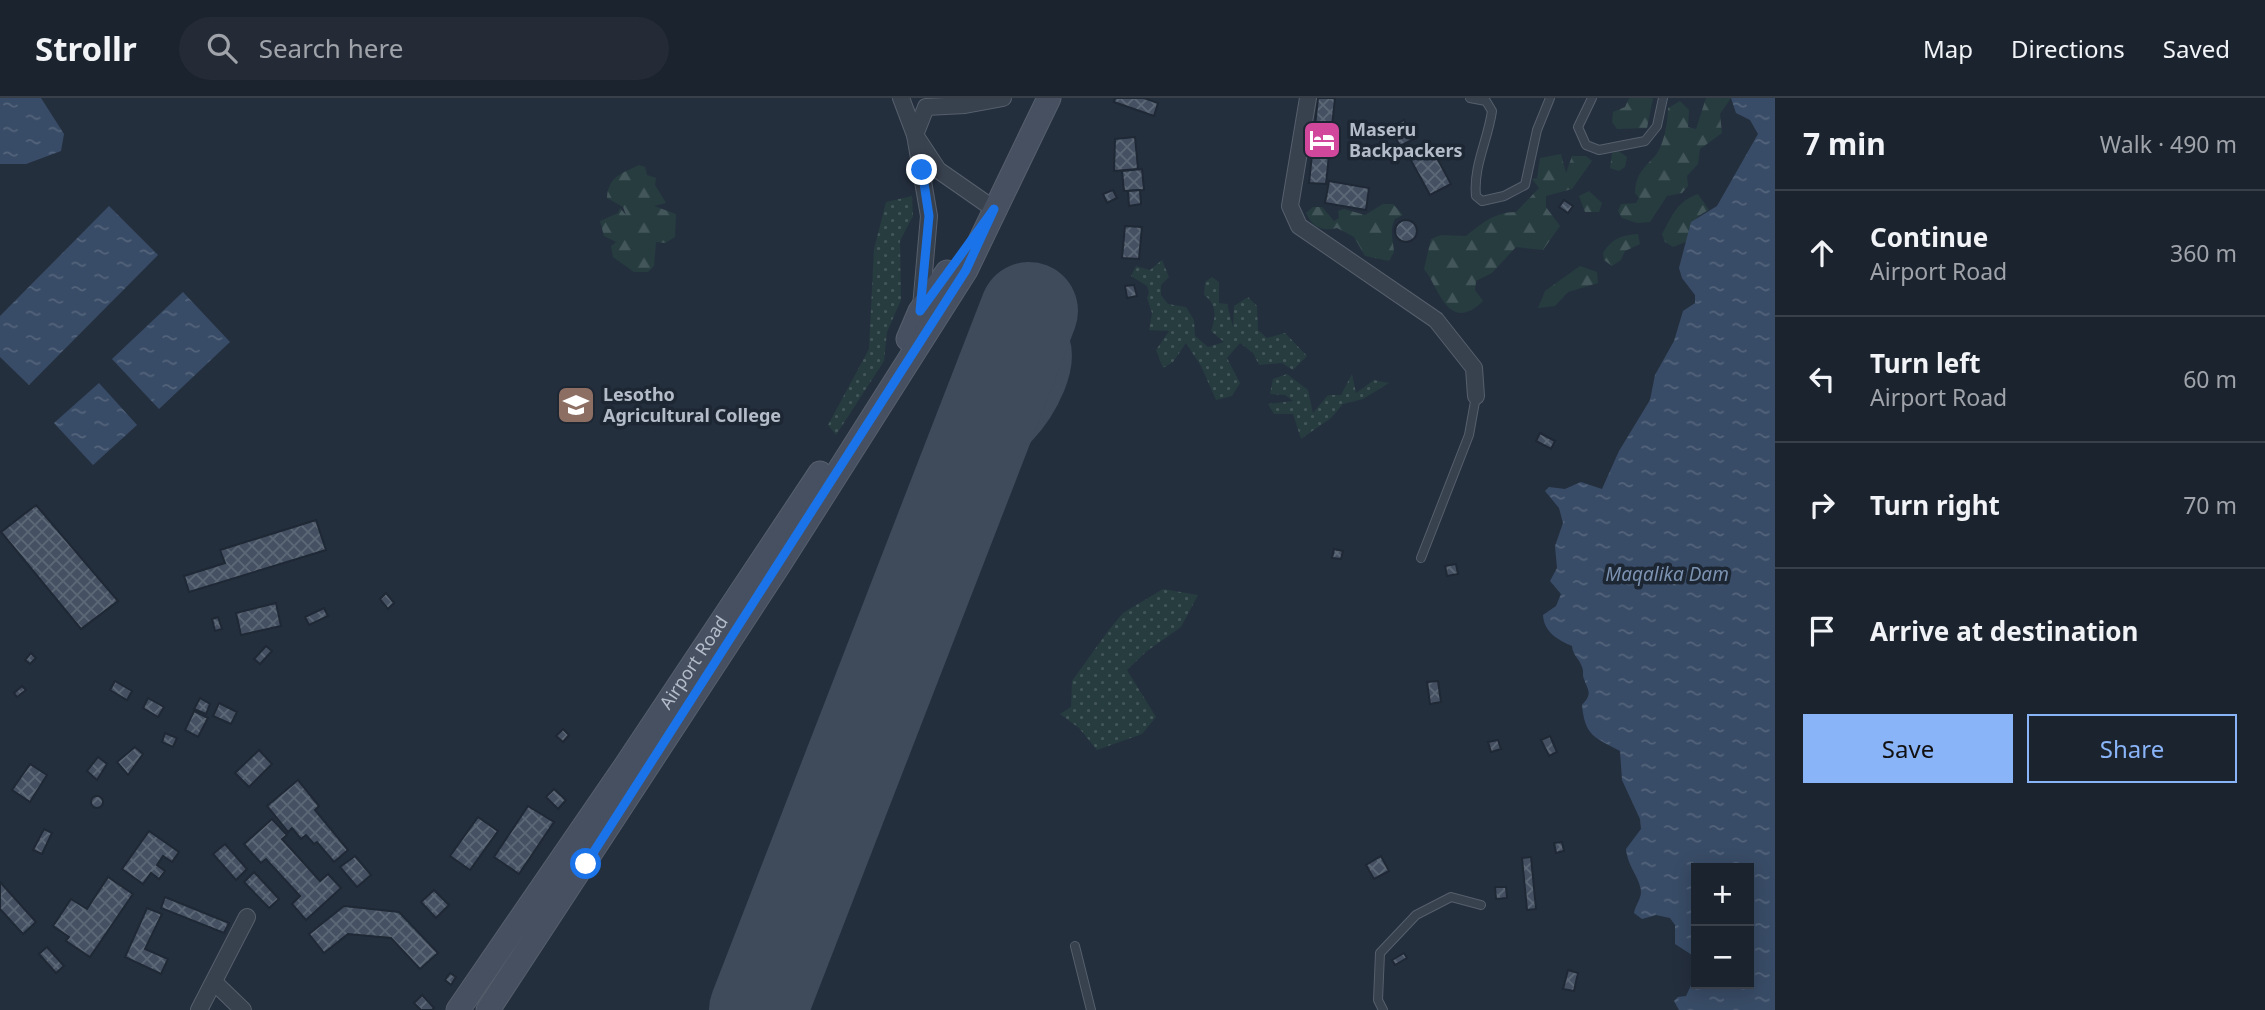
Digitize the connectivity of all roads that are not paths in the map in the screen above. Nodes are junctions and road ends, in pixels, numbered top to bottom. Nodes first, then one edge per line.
1 (901, 98) edge
2 (1003, 98) edge
3 (1049, 98) edge
4 (1308, 98) edge
5 (1471, 98) edge
6 (1550, 98) edge
7 (1591, 98) edge
8 (1663, 98) edge
9 (915, 135) junction
10 (994, 209) junction
11 (920, 311) junction
12 (1476, 396) joint
13 (1421, 558) dead end
14 (1481, 905) dead end
15 (247, 917) dead end
16 (1075, 946) dead end
17 (215, 983) junction
18 (198, 1010) edge
19 (243, 1010) edge
20 (458, 1010) edge
21 (488, 1010) edge
22 (1091, 1010) edge
23 (1383, 1010) edge

1 - 9 street
2 - 9 street
3 - 10 main road, Airport Road
4 - 12 street
5 - 6 lane
7 - 8 lane
9 - 10 street
9 - 11 street
10 - 11 main road, Airport Road
10 - 21 main road, Airport Road
11 - 20 main road, Airport Road
12 - 13 lane
14 - 23 lane
15 - 17 street
16 - 22 lane
17 - 18 street
17 - 19 street

